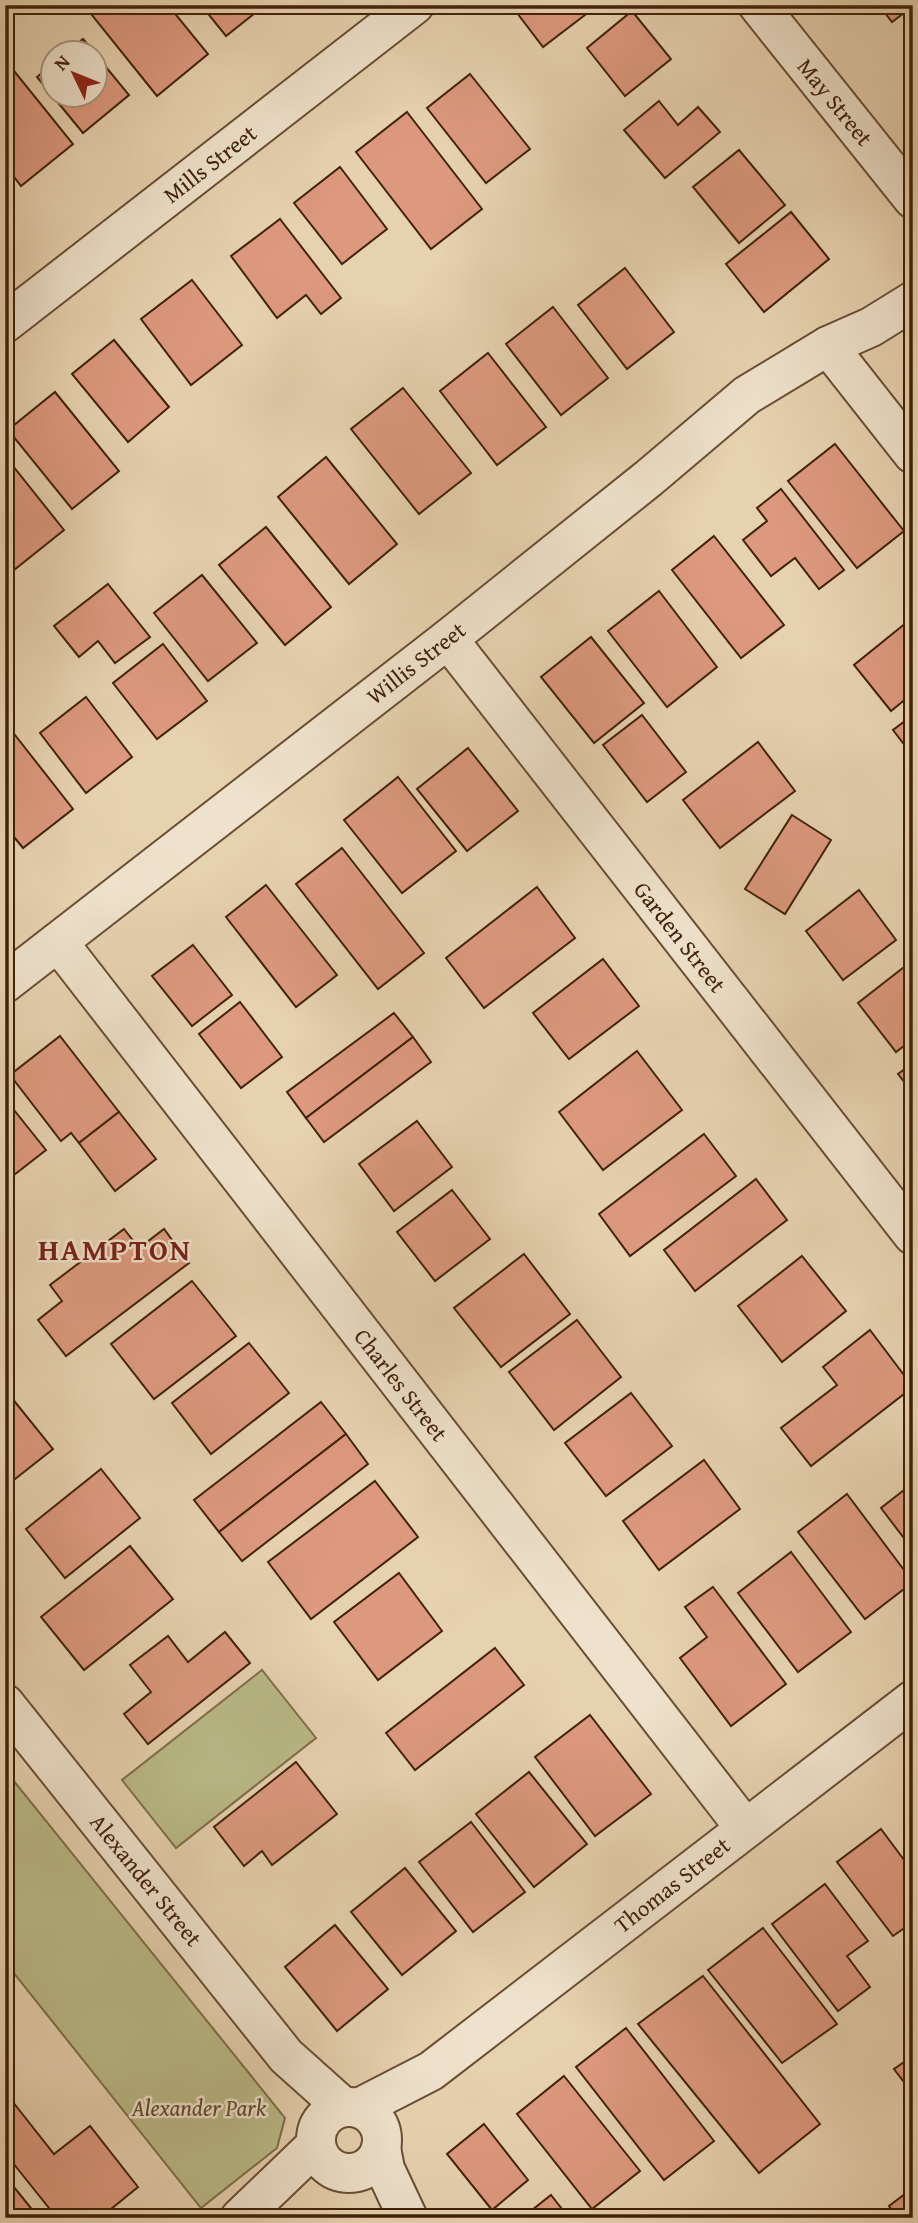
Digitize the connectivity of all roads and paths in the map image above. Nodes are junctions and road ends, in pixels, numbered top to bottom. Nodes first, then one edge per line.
1 (414, 5) edge
2 (758, 5) edge
3 (913, 199) edge
4 (913, 280) edge
5 (913, 301) edge
6 (5, 323) edge
7 (828, 346) junction
8 (913, 454) edge
9 (448, 639) junction
10 (58, 942) junction
11 (5, 983) edge
12 (913, 1235) edge
13 (913, 1700) edge
14 (5, 1704) edge
15 (745, 1828) junction
16 (347, 2138) junction
17 (244, 2214) edge
18 (401, 2218) edge
19 (408, 2218) edge

1 - 6 street, Mills Street
2 - 3 street, May Street
4 - 7 street, Willis Street
5 - 7 street, Willis Street
7 - 8 street
7 - 9 street, Willis Street
9 - 10 street, Willis Street
9 - 12 street, Garden Street
10 - 11 street, Willis Street
10 - 15 street, Charles Street
13 - 15 street, Thomas Street
14 - 16 street, Alexander Street
15 - 16 street, Thomas Street
16 - 17 street, Thomas Street
16 - 18 street
16 - 19 street

